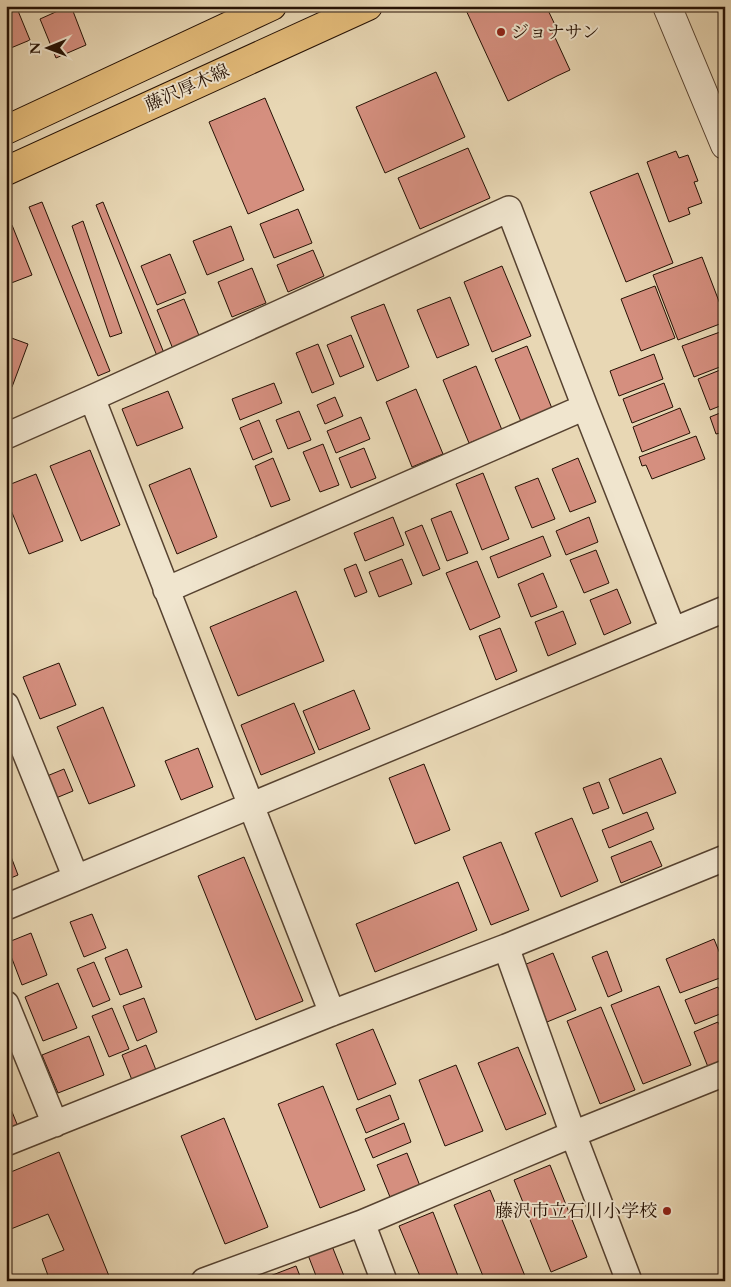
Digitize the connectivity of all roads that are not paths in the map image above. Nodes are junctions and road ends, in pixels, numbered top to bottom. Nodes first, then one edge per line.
1 (272, 6) edge
2 (368, 6) edge
3 (667, 6) edge
4 (6, 130) edge
5 (725, 145) edge
6 (6, 170) edge
7 (92, 398) junction
8 (585, 407) junction
9 (6, 436) edge
10 (166, 590) junction
11 (725, 609) edge
12 (673, 630) junction
13 (6, 705) edge
14 (251, 806) junction
15 (725, 858) edge
16 (76, 878) junction
17 (6, 908) edge
18 (506, 947) junction
19 (6, 1004) edge
20 (332, 1013) junction
21 (725, 1073) edge
22 (55, 1124) junction
23 (573, 1134) junction
24 (6, 1143) edge
25 (362, 1223) junction
26 (204, 1281) edge
27 (384, 1281) edge
28 (629, 1281) edge

1 - 4 main road
2 - 6 main road, 藤沢厚木線
3 - 5 street
7 - 8 street
7 - 9 street
7 - 10 street
8 - 10 street
8 - 12 street
10 - 14 street
11 - 12 street
12 - 14 street
13 - 16 street
14 - 16 street
14 - 20 street
15 - 18 street
16 - 17 street
18 - 20 street
18 - 23 street
19 - 22 street
20 - 22 street
21 - 23 street
22 - 24 street
23 - 25 street
23 - 28 street
25 - 26 street
25 - 27 street

